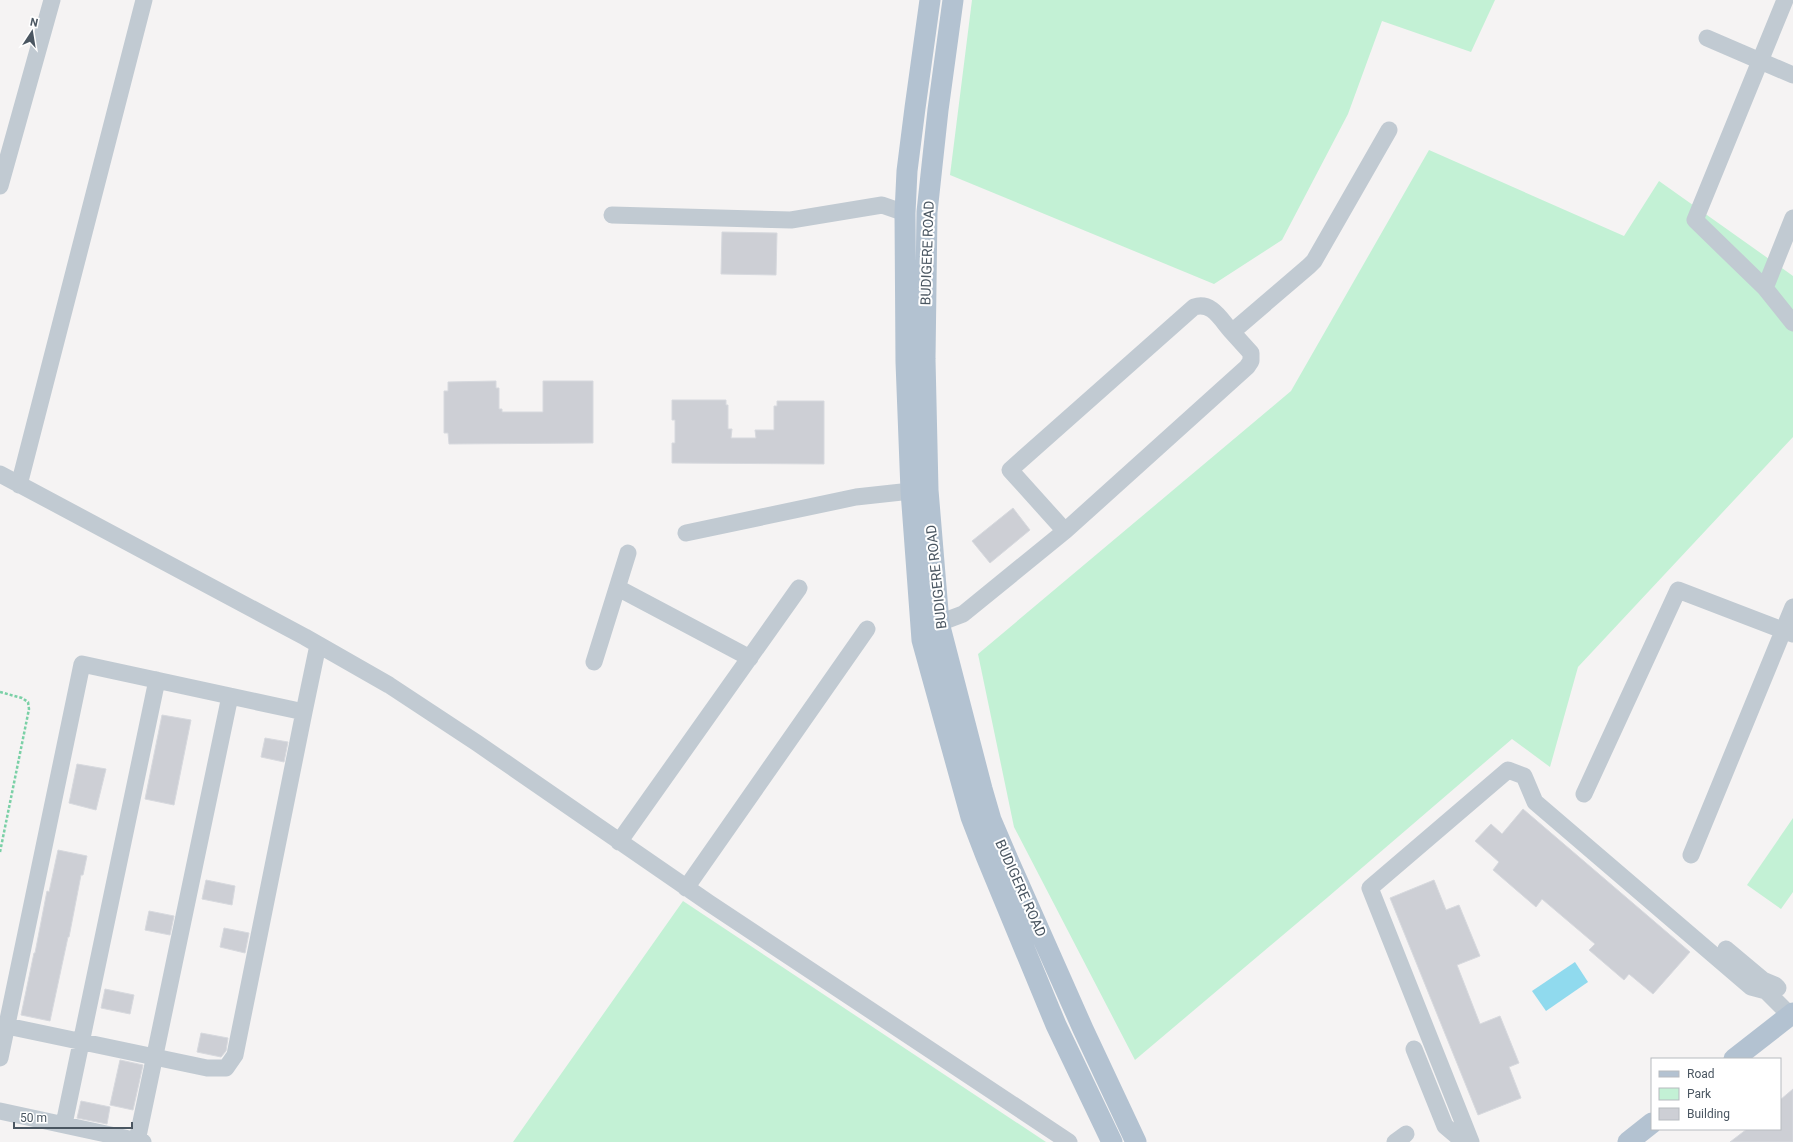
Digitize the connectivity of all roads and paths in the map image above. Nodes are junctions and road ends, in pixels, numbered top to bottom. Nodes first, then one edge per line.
1 (52, 0) edge
2 (144, 0) edge
3 (930, 0) edge
4 (953, 0) edge
5 (1785, 0) edge
6 (1707, 38) dead end
7 (1760, 61) junction
8 (1793, 75) edge
9 (1389, 130) dead end
10 (0, 186) edge
11 (905, 212) junction
12 (612, 215) dead end
13 (1793, 218) edge
14 (1765, 288) junction
15 (1793, 323) edge
16 (1232, 332) junction
17 (0, 474) edge
18 (19, 485) junction
19 (912, 491) junction
20 (1065, 531) junction
21 (686, 533) dead end
22 (628, 553) dead end
23 (618, 588) junction
24 (799, 588) dead end
25 (1793, 607) edge
26 (939, 623) junction
27 (867, 629) dead end
28 (1788, 632) edge
29 (318, 645) junction
30 (750, 658) junction
31 (594, 662) dead end
32 (157, 680) junction
33 (0, 692) edge
34 (230, 696) junction
35 (304, 712) junction
36 (1584, 794) dead end
37 (619, 842) junction
38 (0, 852) edge
39 (1691, 855) dead end
40 (686, 888) junction
41 (1726, 949) dead end
42 (1792, 1010) edge
43 (7, 1026) junction
44 (82, 1042) junction
45 (1414, 1049) dead end
46 (155, 1057) junction
47 (0, 1058) edge
48 (1735, 1058) edge
49 (0, 1111) edge
50 (64, 1124) junction
51 (1651, 1124) edge
52 (140, 1141) edge
53 (1069, 1142) edge
54 (1112, 1142) edge
55 (1136, 1142) edge
56 (1464, 1142) edge
57 (1471, 1142) edge
58 (1628, 1142) edge

1 - 10 street
2 - 18 street
3 - 11 main road, BUDIGERE ROAD
4 - 26 main road, BUDIGERE ROAD
5 - 7 street
6 - 7 street
7 - 8 street
7 - 14 street
9 - 16 street
11 - 12 street
11 - 19 main road, BUDIGERE ROAD
13 - 14 street
14 - 15 street
16 - 20 street
16 - 20 street
17 - 18 street
18 - 29 street
19 - 21 street
19 - 54 main road, BUDIGERE ROAD
20 - 26 street
22 - 23 street
23 - 30 street
23 - 31 street
24 - 30 street
25 - 28 street
26 - 55 main road, BUDIGERE ROAD
27 - 40 street
28 - 36 street
28 - 39 street
29 - 35 street
29 - 37 street
30 - 37 street
32 - 34 street
32 - 43 street
32 - 44 street
33 - 38 path
34 - 35 street
34 - 46 street
35 - 46 street
37 - 40 street
40 - 53 street
41 - 42 street
42 - 48 main road
42 - 57 street
43 - 44 street
43 - 47 street
44 - 46 street
44 - 50 street
45 - 56 street
46 - 52 street
49 - 50 street
50 - 52 street
51 - 58 main road

